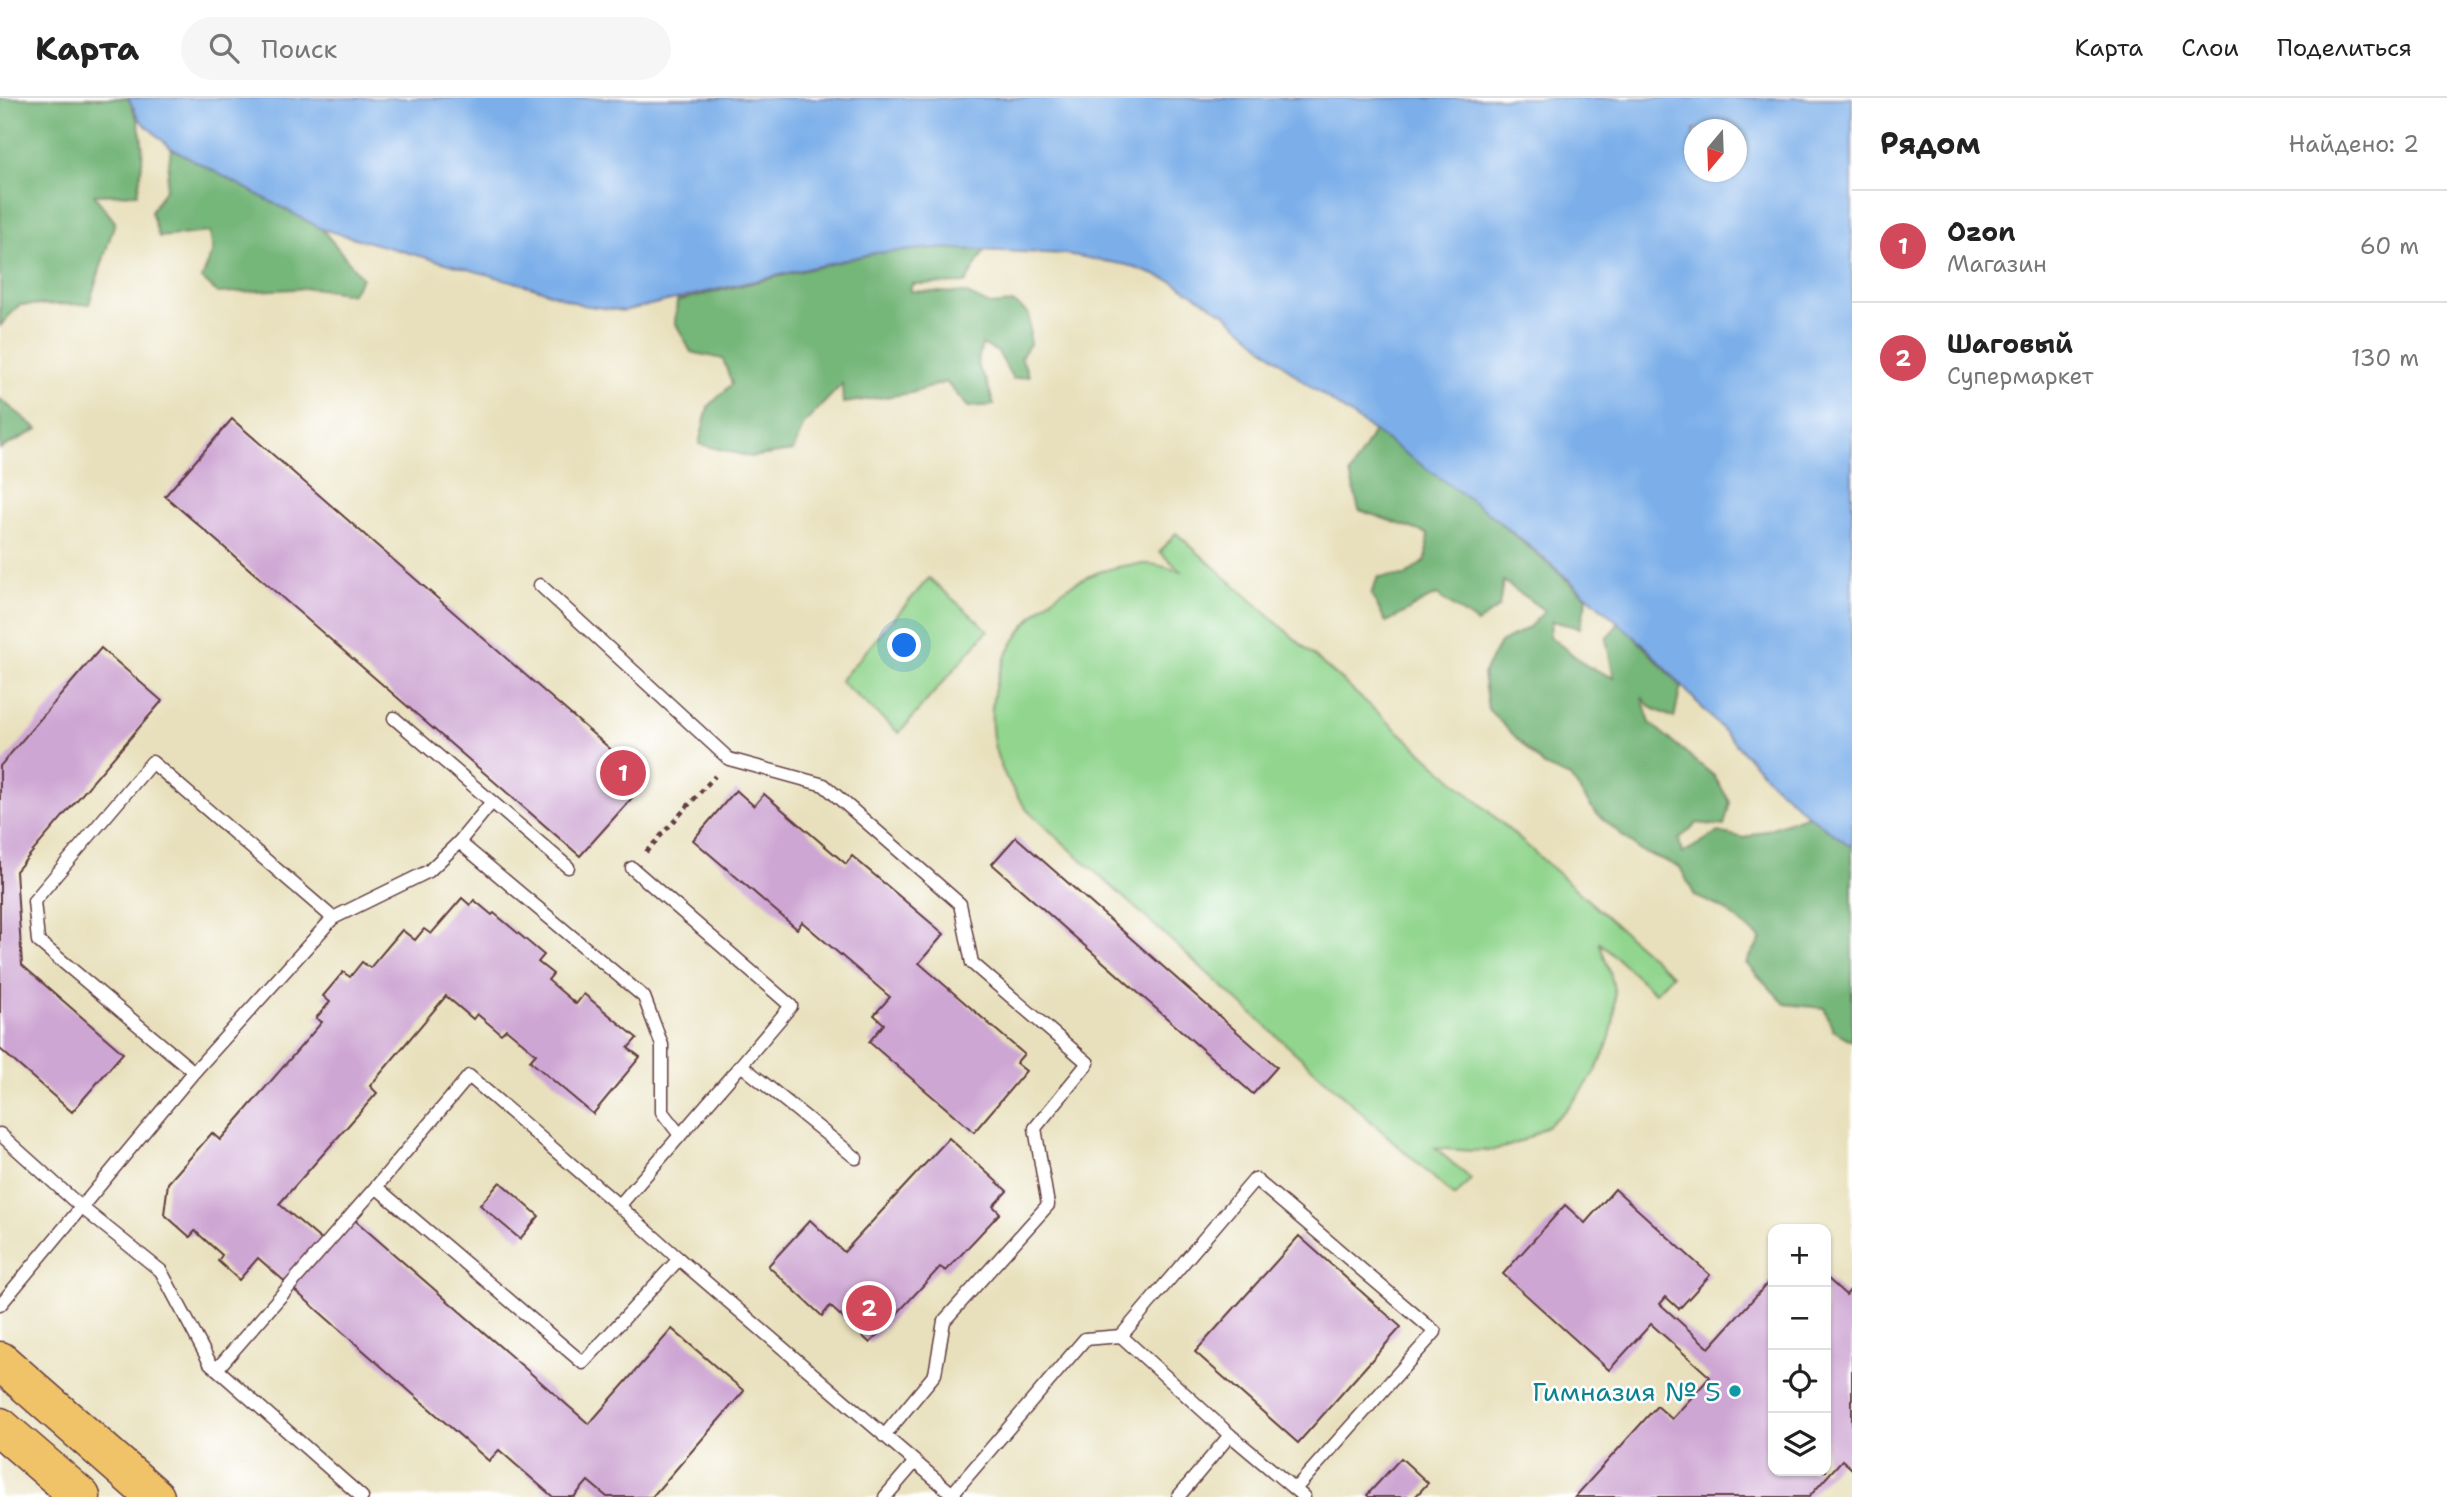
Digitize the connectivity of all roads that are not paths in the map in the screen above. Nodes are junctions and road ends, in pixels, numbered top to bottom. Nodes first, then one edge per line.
1 (540, 584) dead end
2 (394, 718) dead end
3 (492, 802) junction
4 (459, 842) junction
5 (569, 867) dead end
6 (632, 868) road end
7 (333, 918) junction
8 (741, 1065) junction
9 (194, 1072) junction
10 (0, 1134) edge
11 (680, 1135) junction
12 (856, 1158) dead end
13 (376, 1187) junction
14 (81, 1207) junction
15 (624, 1210) junction
16 (679, 1259) junction
17 (0, 1305) edge
18 (1121, 1336) junction
19 (0, 1361) edge
20 (217, 1369) junction
21 (0, 1427) edge
22 (1230, 1435) junction
23 (884, 1436) junction
24 (915, 1462) junction
25 (1299, 1493) edge
26 (72, 1495) edge
27 (954, 1496) edge
28 (155, 1497) edge
29 (362, 1497) edge
30 (885, 1497) edge
31 (1178, 1497) edge

1 - 23 lane
2 - 3 lane
3 - 4 lane
3 - 5 lane
4 - 7 lane
4 - 11 lane
6 - 8 lane
7 - 9 lane
7 - 9 lane
8 - 11 lane
8 - 12 lane
9 - 14 lane
10 - 14 lane
11 - 15 lane
13 - 15 lane
13 - 16 lane
13 - 20 lane
14 - 17 lane
14 - 20 lane
15 - 16 lane
16 - 23 lane
18 - 22 lane
18 - 25 lane
18 - 27 lane
19 - 28 main road
20 - 29 lane
21 - 26 main road
22 - 25 lane
22 - 31 lane
23 - 24 lane
24 - 27 lane
24 - 30 lane

